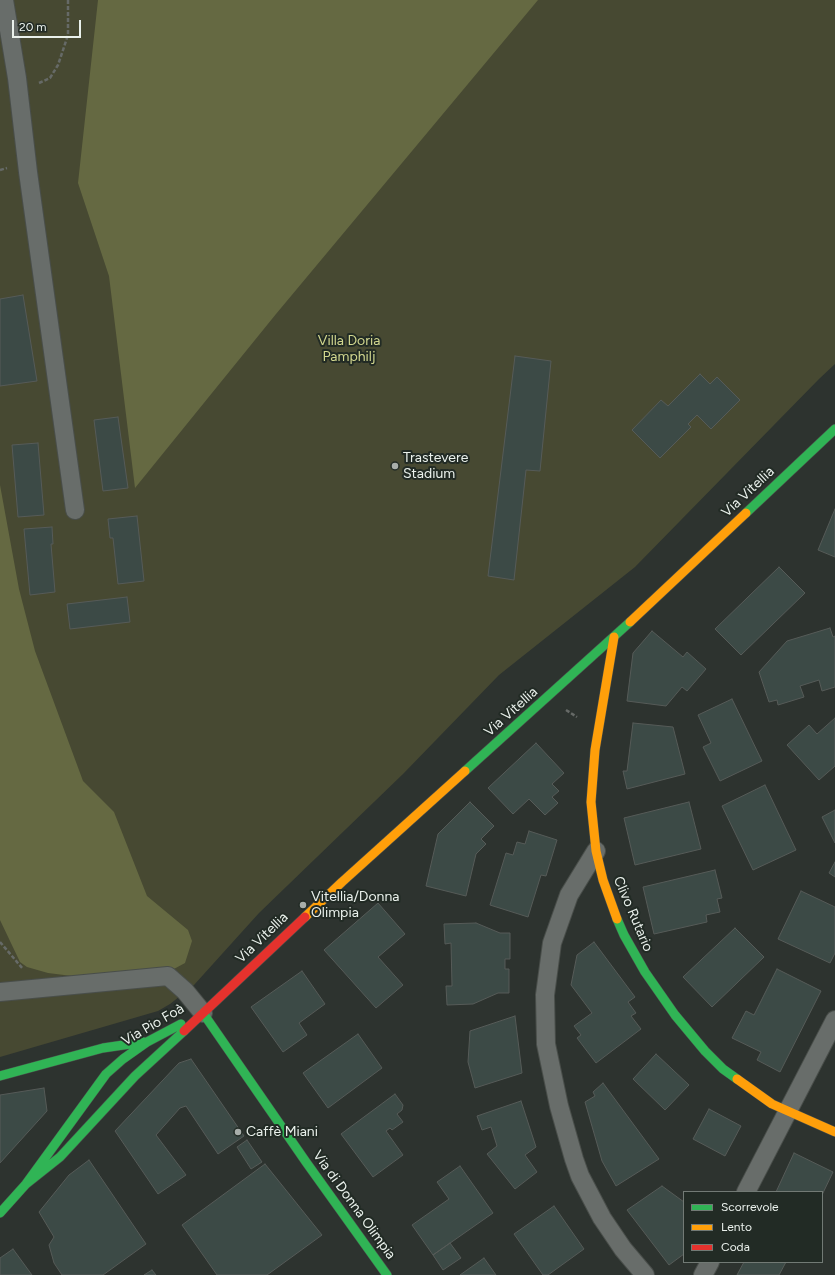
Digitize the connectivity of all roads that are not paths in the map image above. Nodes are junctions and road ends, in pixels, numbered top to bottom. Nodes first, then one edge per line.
1 (4, 0) edge
2 (835, 429) edge
3 (74, 510) dead end
4 (614, 637) junction
5 (596, 851) junction
6 (0, 992) edge
7 (204, 1013) junction
8 (835, 1020) edge
9 (147, 1042) junction
10 (159, 1054) junction
11 (0, 1076) edge
12 (788, 1112) junction
13 (835, 1132) edge
14 (26, 1184) junction
15 (747, 1191) edge
16 (0, 1213) edge
17 (709, 1263) edge
18 (387, 1275) edge
19 (645, 1275) edge
20 (703, 1275) edge

1 - 3 street
2 - 4 street, Via Vitellia
4 - 5 street, Clivo Rutario
4 - 7 street, Via Vitellia
5 - 12 street, Clivo Rutario
5 - 19 street
6 - 7 street
7 - 9 street, Via Pio Foà
7 - 10 street, Via Pio Foà
7 - 18 street, Via di Donna Olimpia
8 - 12 street
9 - 10 street
9 - 11 street
9 - 14 street, Via Pio Foà
10 - 14 street, Via Pio Foà
12 - 13 street, Clivo Rutario
12 - 15 street
14 - 16 street, Via Pio Foà
17 - 20 street

